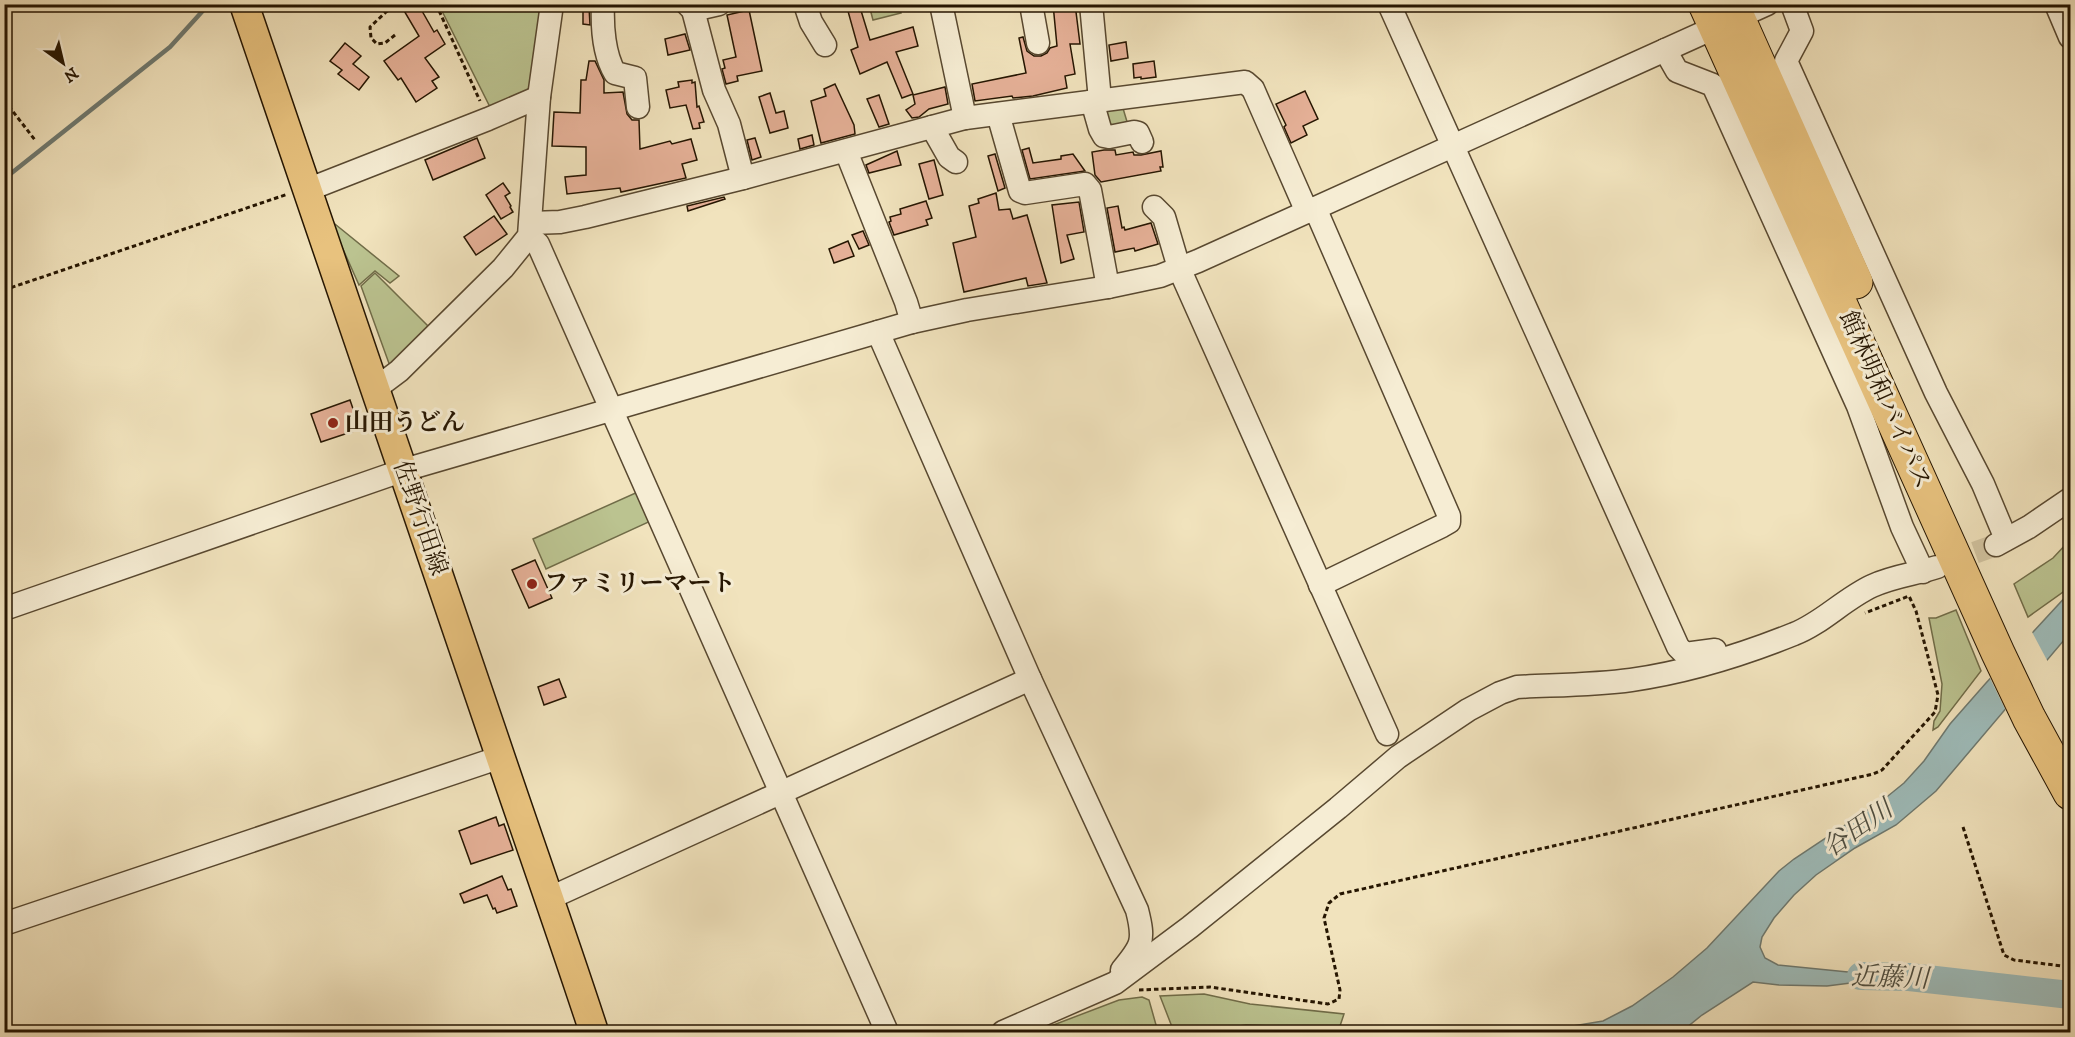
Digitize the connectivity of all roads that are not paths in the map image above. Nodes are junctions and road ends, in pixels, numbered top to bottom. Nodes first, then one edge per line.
1 (244, 4) edge
2 (552, 4) edge
3 (603, 4) edge
4 (719, 4) edge
5 (805, 4) edge
6 (941, 4) edge
7 (1031, 4) edge
8 (1091, 4) edge
9 (1389, 4) edge
10 (1792, 4) edge
11 (2056, 4) edge
12 (690, 7) edge
13 (1732, 12) edge
14 (2070, 37) edge
15 (1038, 43) dead end
16 (825, 45) dead end
17 (1665, 50) junction
18 (539, 97) junction
19 (1096, 100) junction
20 (638, 107) dead end
21 (998, 114) junction
22 (965, 118) junction
23 (932, 127) junction
24 (1142, 142) dead end
25 (1452, 147) junction
26 (846, 151) junction
27 (956, 162) dead end
28 (743, 178) junction
29 (307, 188) junction
30 (1154, 207) dead end
31 (1311, 210) junction
32 (530, 230) junction
33 (1179, 268) junction
34 (1108, 287) junction
35 (912, 322) junction
36 (878, 332) junction
37 (375, 389) junction
38 (612, 409) junction
39 (404, 470) junction
40 (2070, 499) edge
41 (1320, 585) junction
42 (4, 609) edge
43 (1762, 645) junction
44 (1030, 680) junction
45 (2037, 709) junction
46 (1387, 734) dead end
47 (2070, 753) edge
48 (501, 757) junction
49 (782, 791) junction
50 (2070, 793) edge
51 (550, 898) junction
52 (4, 924) edge
53 (1115, 983) junction
54 (594, 1032) edge
55 (887, 1032) edge
56 (1003, 1032) edge

1 - 29 main road, 佐野行田線
2 - 18 street
3 - 20 street
4 - 12 street
5 - 16 street
6 - 22 street
7 - 15 street
8 - 19 street
9 - 25 street
10 - 40 street
11 - 14 street
12 - 28 street
13 - 17 street
13 - 45 highway, 館林明和バイパス
17 - 25 street
17 - 43 street
18 - 29 street
18 - 32 street
19 - 21 street
19 - 24 street
19 - 31 street
21 - 22 street
21 - 34 street
22 - 23 street
23 - 26 street
23 - 27 street
25 - 31 street
25 - 43 street
26 - 28 street
26 - 35 street
28 - 32 street
29 - 37 main road, 佐野行田線
30 - 33 street
31 - 33 street
31 - 41 street
32 - 37 street
32 - 38 street
33 - 34 street
33 - 41 street
34 - 35 street
35 - 36 street
36 - 38 street
36 - 44 street
37 - 39 main road, 佐野行田線
38 - 39 street
38 - 49 street
39 - 42 street
39 - 48 main road, 佐野行田線
41 - 46 street
43 - 53 street
44 - 49 street
44 - 53 street
45 - 47 highway, 館林明和バイパス
45 - 50 highway, 館林明和バイパス
48 - 51 main road, 佐野行田線
48 - 52 street
49 - 51 street
49 - 55 street
51 - 54 main road, 佐野行田線
53 - 56 street

